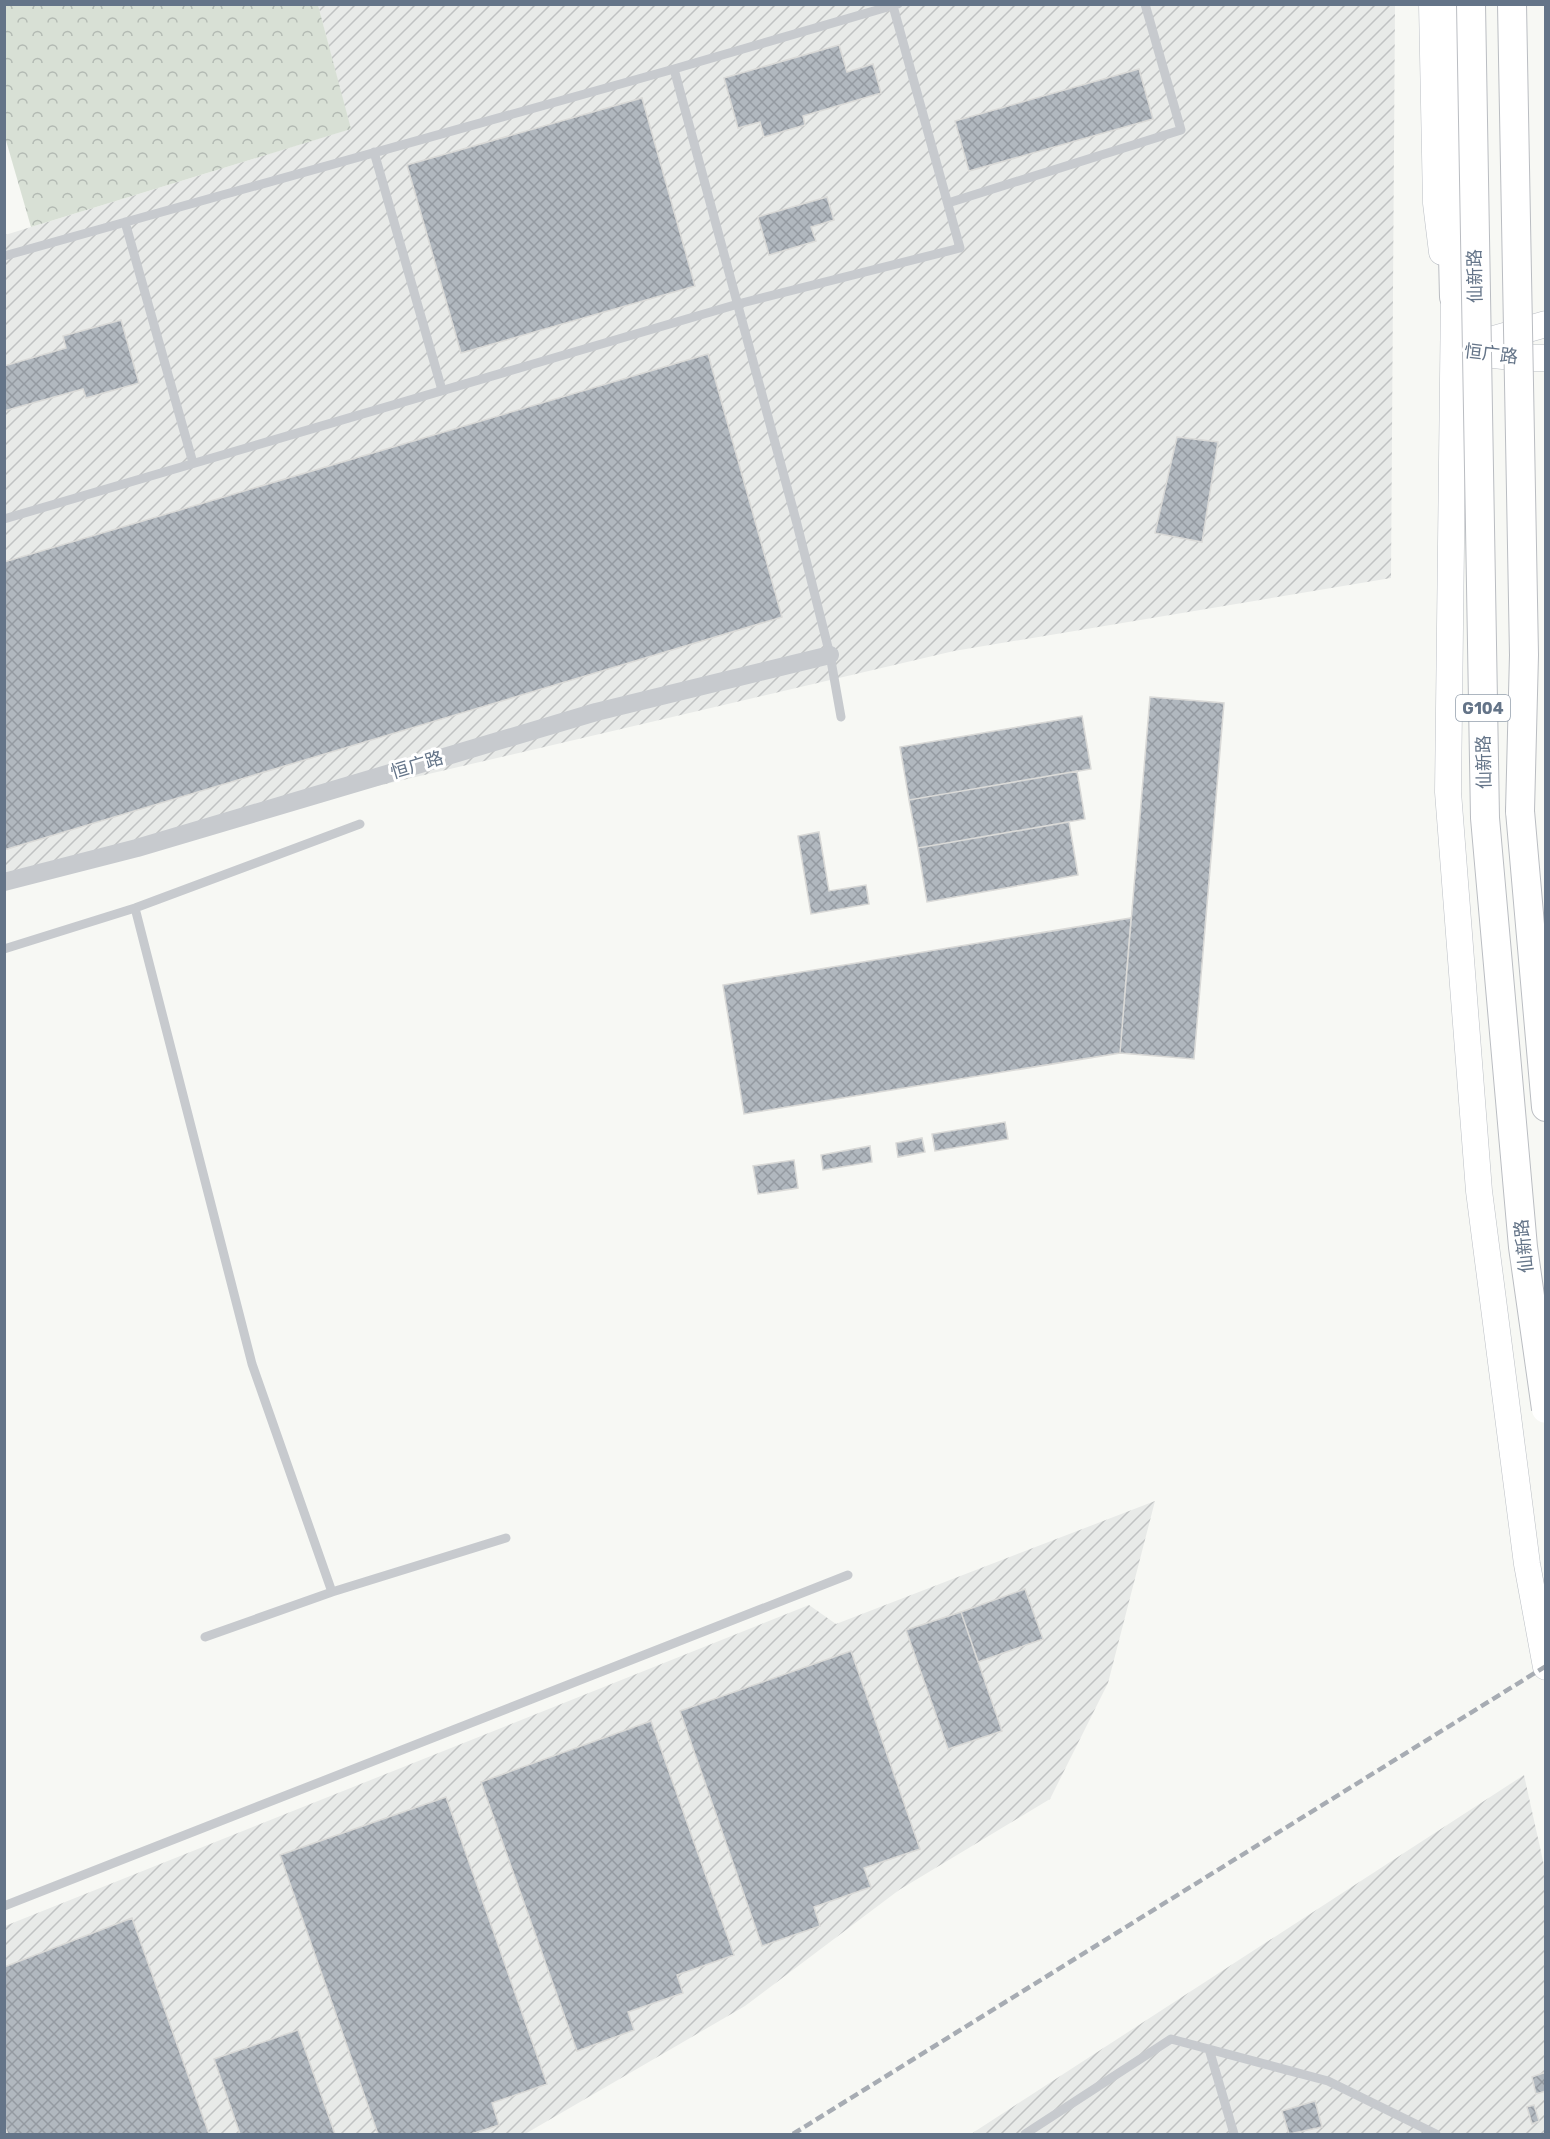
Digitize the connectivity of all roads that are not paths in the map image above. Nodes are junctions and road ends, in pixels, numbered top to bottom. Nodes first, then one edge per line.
1 (1145, 4) edge
2 (1432, 4) edge
3 (1447, 4) edge
4 (1471, 4) edge
5 (1512, 4) edge
6 (896, 5) edge
7 (674, 69) junction
8 (374, 152) junction
9 (948, 203) junction
10 (125, 222) junction
11 (4, 256) edge
12 (1454, 297) joint
13 (738, 304) junction
14 (1545, 324) edge
15 (1455, 351) junction
16 (1545, 358) edge
17 (442, 390) junction
18 (193, 464) junction
19 (4, 519) edge
20 (830, 655) junction
21 (841, 717) dead end
22 (360, 824) dead end
23 (4, 882) edge
24 (135, 908) junction
25 (4, 949) edge
26 (1545, 1107) edge
27 (1545, 1408) edge
28 (506, 1538) dead end
29 (848, 1575) dead end
30 (332, 1592) junction
31 (1545, 1601) edge
32 (205, 1637) dead end
33 (1545, 1667) edge
34 (4, 1906) edge
35 (1209, 2049) junction
36 (1025, 2134) edge
37 (1234, 2134) edge
38 (1436, 2134) edge

1 - 9 lane
2 - 15 main road, 仙新路
3 - 12 main road
4 - 27 main road, 仙新路 / G104, bridge
5 - 26 main road, 仙新路, bridge
6 - 7 lane
6 - 9 lane
7 - 8 lane
7 - 13 lane
8 - 10 lane
8 - 17 lane
9 - 13 lane
10 - 11 lane
10 - 18 lane
12 - 15 main road, 仙新路
13 - 17 lane
13 - 20 lane
14 - 15 main road, 恒广路
15 - 16 main road, 恒广路
15 - 31 main road, 仙新路
15 - 33 main road, 仙新路
17 - 18 lane
18 - 19 lane
20 - 21 lane
20 - 23 street, 恒广路
22 - 24 lane
24 - 25 lane
24 - 30 lane
28 - 30 lane
29 - 34 lane
30 - 32 lane
35 - 36 lane
35 - 37 lane
35 - 38 lane

